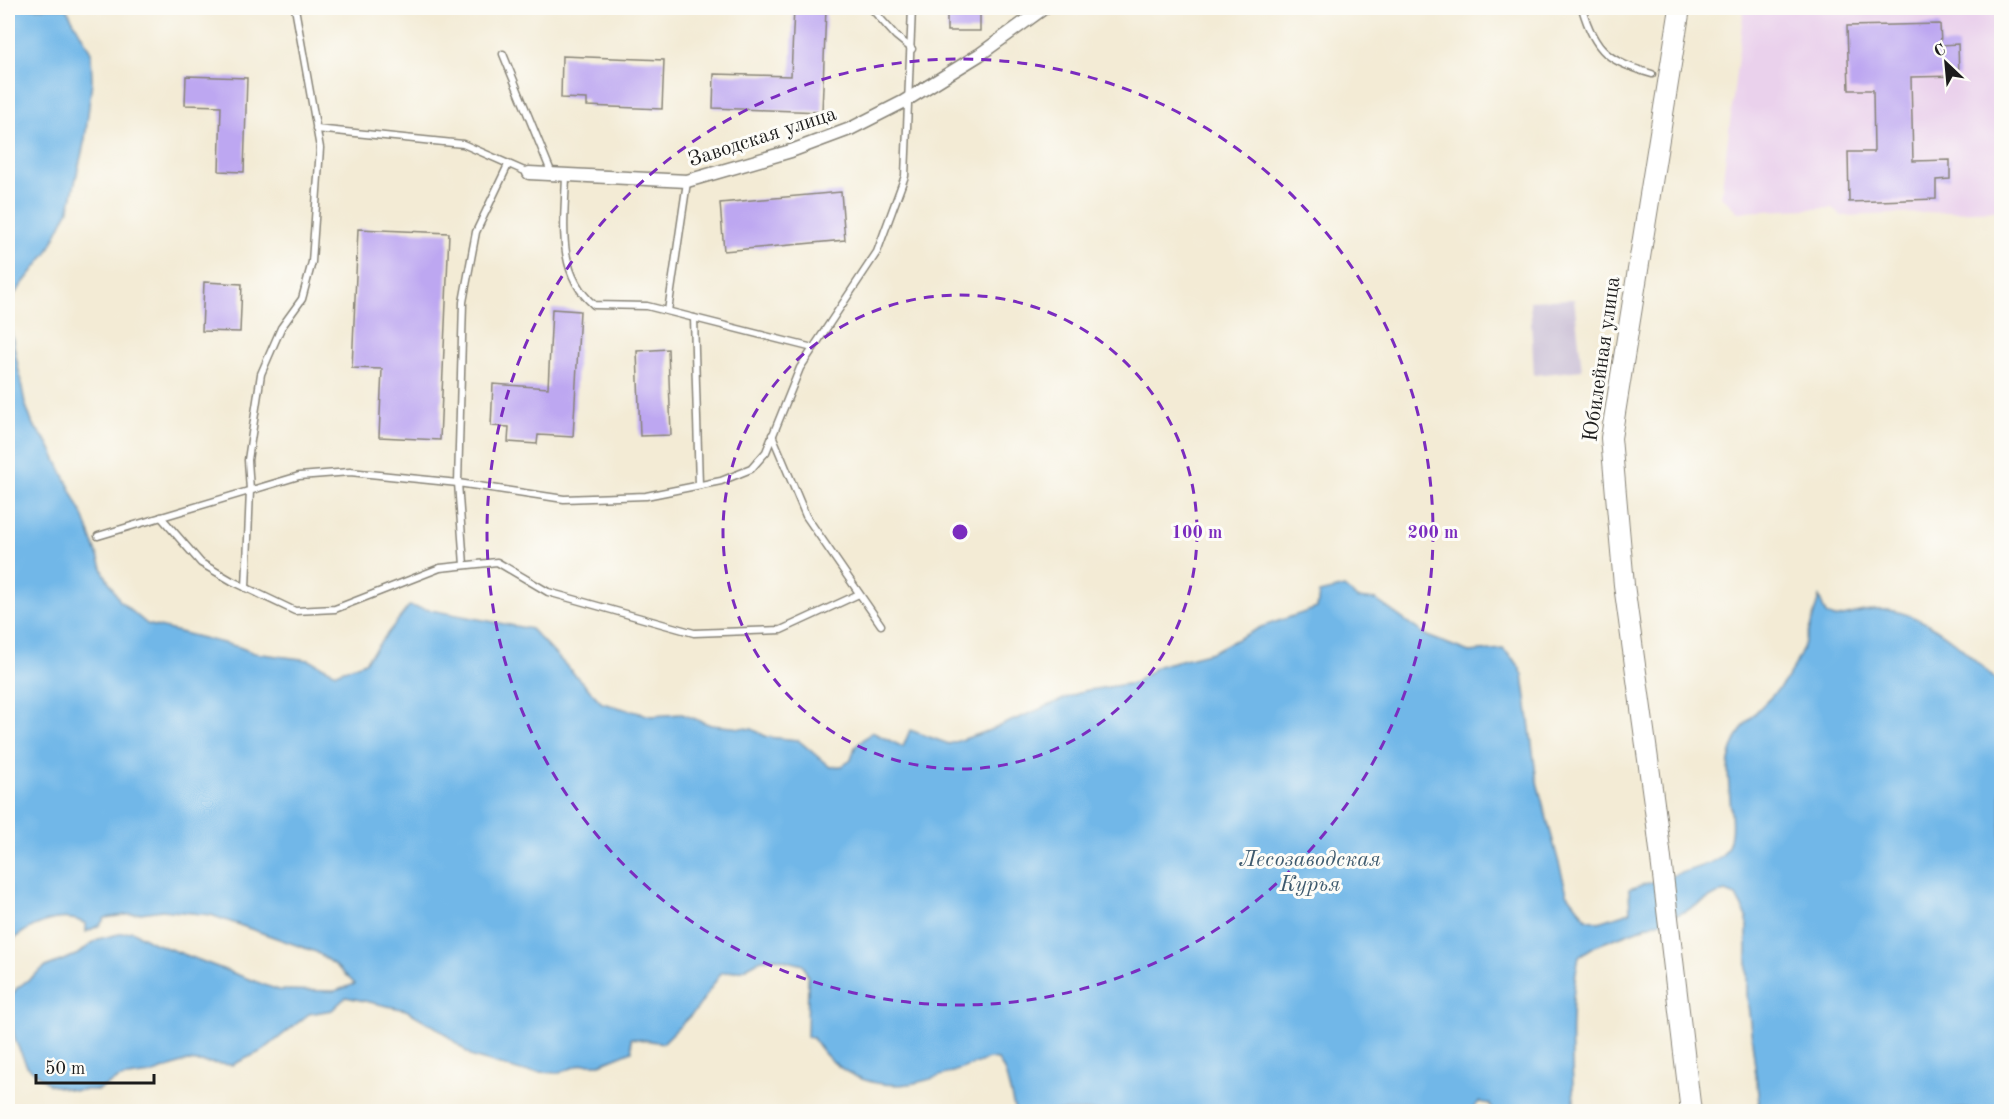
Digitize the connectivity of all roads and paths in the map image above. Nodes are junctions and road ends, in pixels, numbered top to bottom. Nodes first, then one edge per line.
1 (295, 8) edge
2 (871, 8) edge
3 (912, 8) edge
4 (1582, 8) edge
5 (1680, 8) edge
6 (1037, 9) edge
7 (912, 49) junction
8 (504, 54) dead end
9 (1652, 74) dead end
10 (908, 99) junction
11 (316, 129) junction
12 (508, 165) junction
13 (529, 173) joint
14 (552, 174) junction
15 (566, 175) junction
16 (687, 181) junction
17 (668, 311) junction
18 (694, 318) junction
19 (813, 348) junction
20 (772, 435) junction
21 (458, 483) junction
22 (699, 486) junction
23 (250, 490) junction
24 (161, 517) junction
25 (98, 537) dead end
26 (464, 566) junction
27 (246, 588) junction
28 (859, 594) junction
29 (881, 625) dead end
30 (1691, 1112) edge

1 - 11 lane
2 - 7 lane
3 - 7 lane
4 - 9 lane
5 - 30 main road, Юбилейная улица
6 - 10 street, Заводская улица
7 - 10 lane
8 - 14 lane
10 - 16 street, Заводская улица
10 - 19 lane
11 - 12 lane
11 - 23 lane
12 - 13 lane
12 - 21 lane
13 - 14 street, Заводская улица
14 - 15 street, Заводская улица
15 - 16 street, Заводская улица
15 - 17 lane
16 - 17 lane
17 - 18 lane
18 - 19 lane
18 - 22 lane
19 - 20 lane
20 - 22 lane
20 - 28 lane
21 - 22 lane
21 - 23 lane
21 - 26 lane
23 - 24 lane
23 - 27 lane
24 - 25 lane
24 - 27 lane
26 - 27 lane
26 - 28 lane
28 - 29 lane

